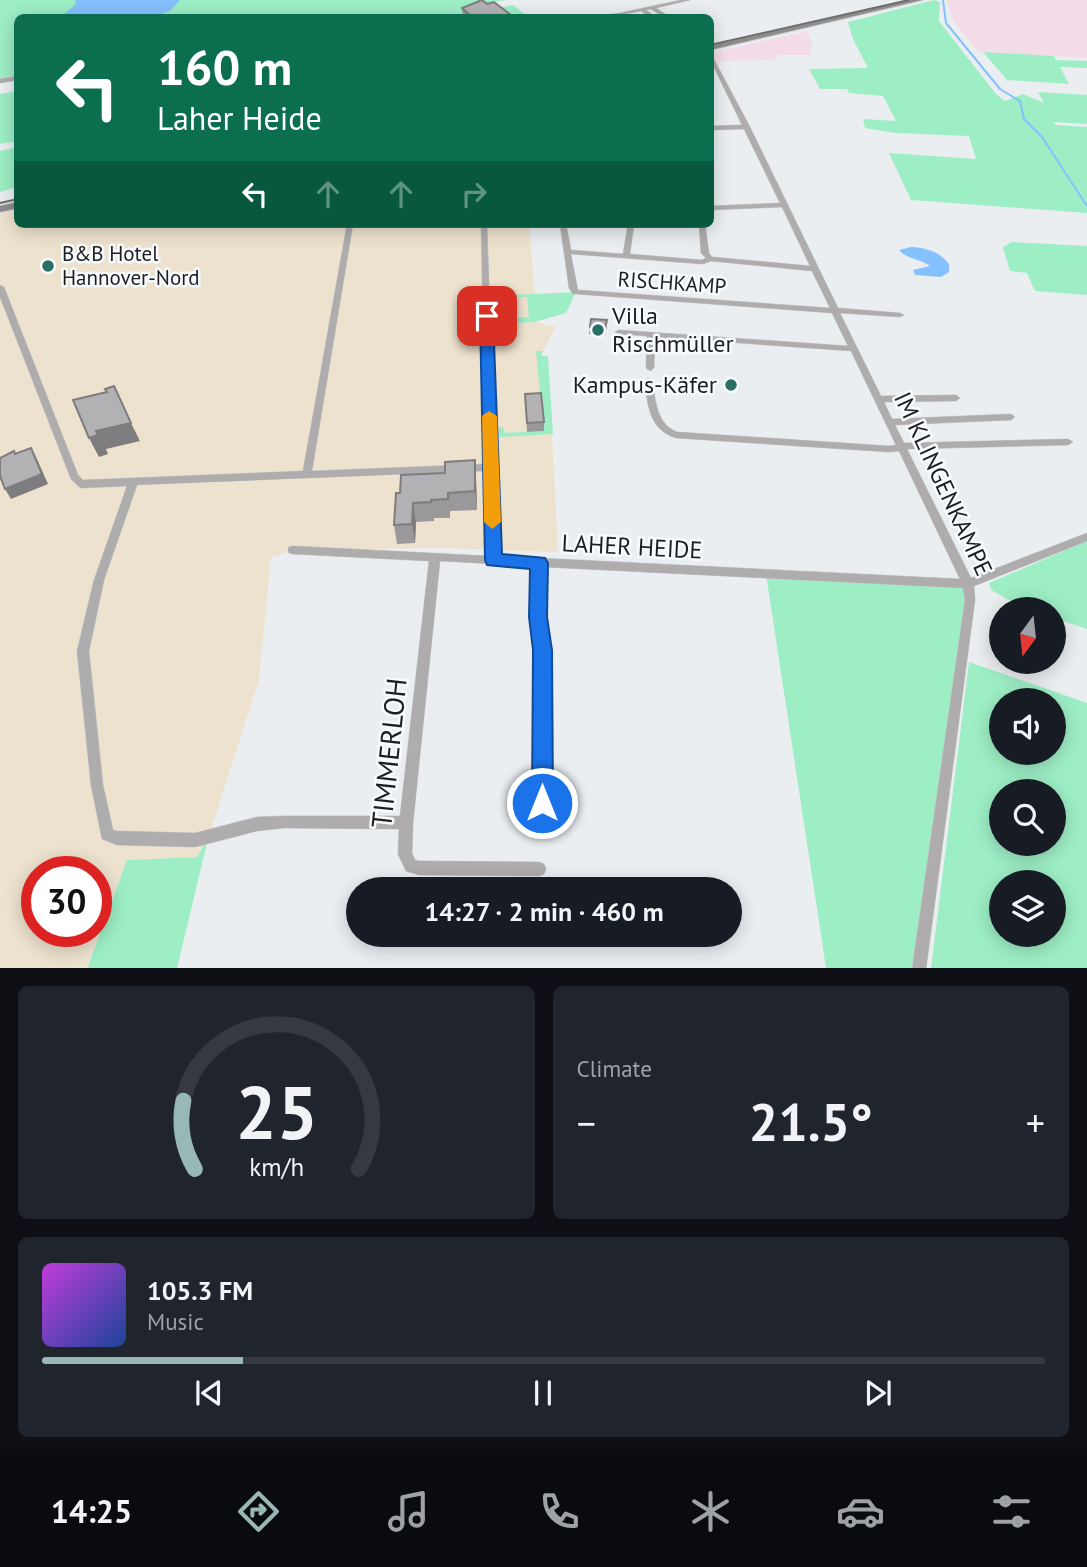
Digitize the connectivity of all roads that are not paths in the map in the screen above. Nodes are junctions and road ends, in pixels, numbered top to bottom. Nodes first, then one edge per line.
1 (688, 0) edge
2 (897, 0) edge
3 (919, 0) edge
4 (653, 8) junction
5 (642, 10) junction
6 (614, 14) edge
7 (648, 14) edge
8 (663, 14) edge
9 (714, 40) edge
10 (714, 49) edge
11 (714, 58) edge
12 (747, 127) junction
13 (714, 128) edge
14 (785, 205) junction
15 (714, 208) edge
16 (349, 228) edge
17 (484, 228) edge
18 (564, 228) edge
19 (630, 228) edge
20 (702, 228) edge
21 (568, 252) junction
22 (626, 255) junction
23 (710, 259) junction
24 (816, 269) junction
25 (0, 287) edge
26 (836, 310) junction
27 (900, 315) dead end
28 (619, 332) dead end
29 (651, 335) junction
30 (855, 349) junction
31 (650, 368) dead end
32 (648, 381) dead end
33 (957, 398) dead end
34 (879, 399) junction
35 (930, 399) junction
36 (1011, 417) dead end
37 (941, 420) junction
38 (890, 422) junction
39 (1068, 442) dead end
40 (902, 447) junction
41 (491, 467) junction
42 (307, 475) junction
43 (133, 483) junction
44 (1087, 537) edge
45 (293, 550) dead end
46 (435, 558) junction
47 (493, 560) junction
48 (539, 563) junction
49 (968, 584) junction
50 (539, 815) dead end
51 (406, 823) junction
52 (539, 869) dead end
53 (919, 968) edge

1 - 4 street
2 - 9 main road
3 - 10 main road
4 - 5 street
4 - 8 street
5 - 6 street
5 - 7 street
11 - 12 street, IM KLINGENKAMPE
12 - 13 street
12 - 14 street, IM KLINGENKAMPE
14 - 15 street
14 - 24 street, IM KLINGENKAMPE
16 - 42 street
17 - 41 street
18 - 21 street, RISCHKAMP
19 - 22 street
20 - 23 street
21 - 22 street
21 - 26 street, RISCHKAMP
22 - 23 street
23 - 24 street
24 - 26 street, IM KLINGENKAMPE
25 - 43 street
26 - 27 street
26 - 30 street, IM KLINGENKAMPE
28 - 29 street
29 - 30 street
29 - 31 street
30 - 34 street, IM KLINGENKAMPE
32 - 40 street
33 - 35 street
34 - 35 street
34 - 38 street, IM KLINGENKAMPE
35 - 37 street
36 - 37 street
37 - 38 street
38 - 40 street, IM KLINGENKAMPE
39 - 40 street
40 - 49 street, IM KLINGENKAMPE
41 - 42 street
41 - 47 street
42 - 43 street
43 - 51 street
44 - 49 street
45 - 46 street, LAHER HEIDE
46 - 47 street, LAHER HEIDE
46 - 51 street, TIMMERLOH
47 - 48 street, LAHER HEIDE
48 - 49 street, LAHER HEIDE
48 - 50 street
49 - 53 street, IM KLINGENKAMPE
51 - 52 street, TIMMERLOH

